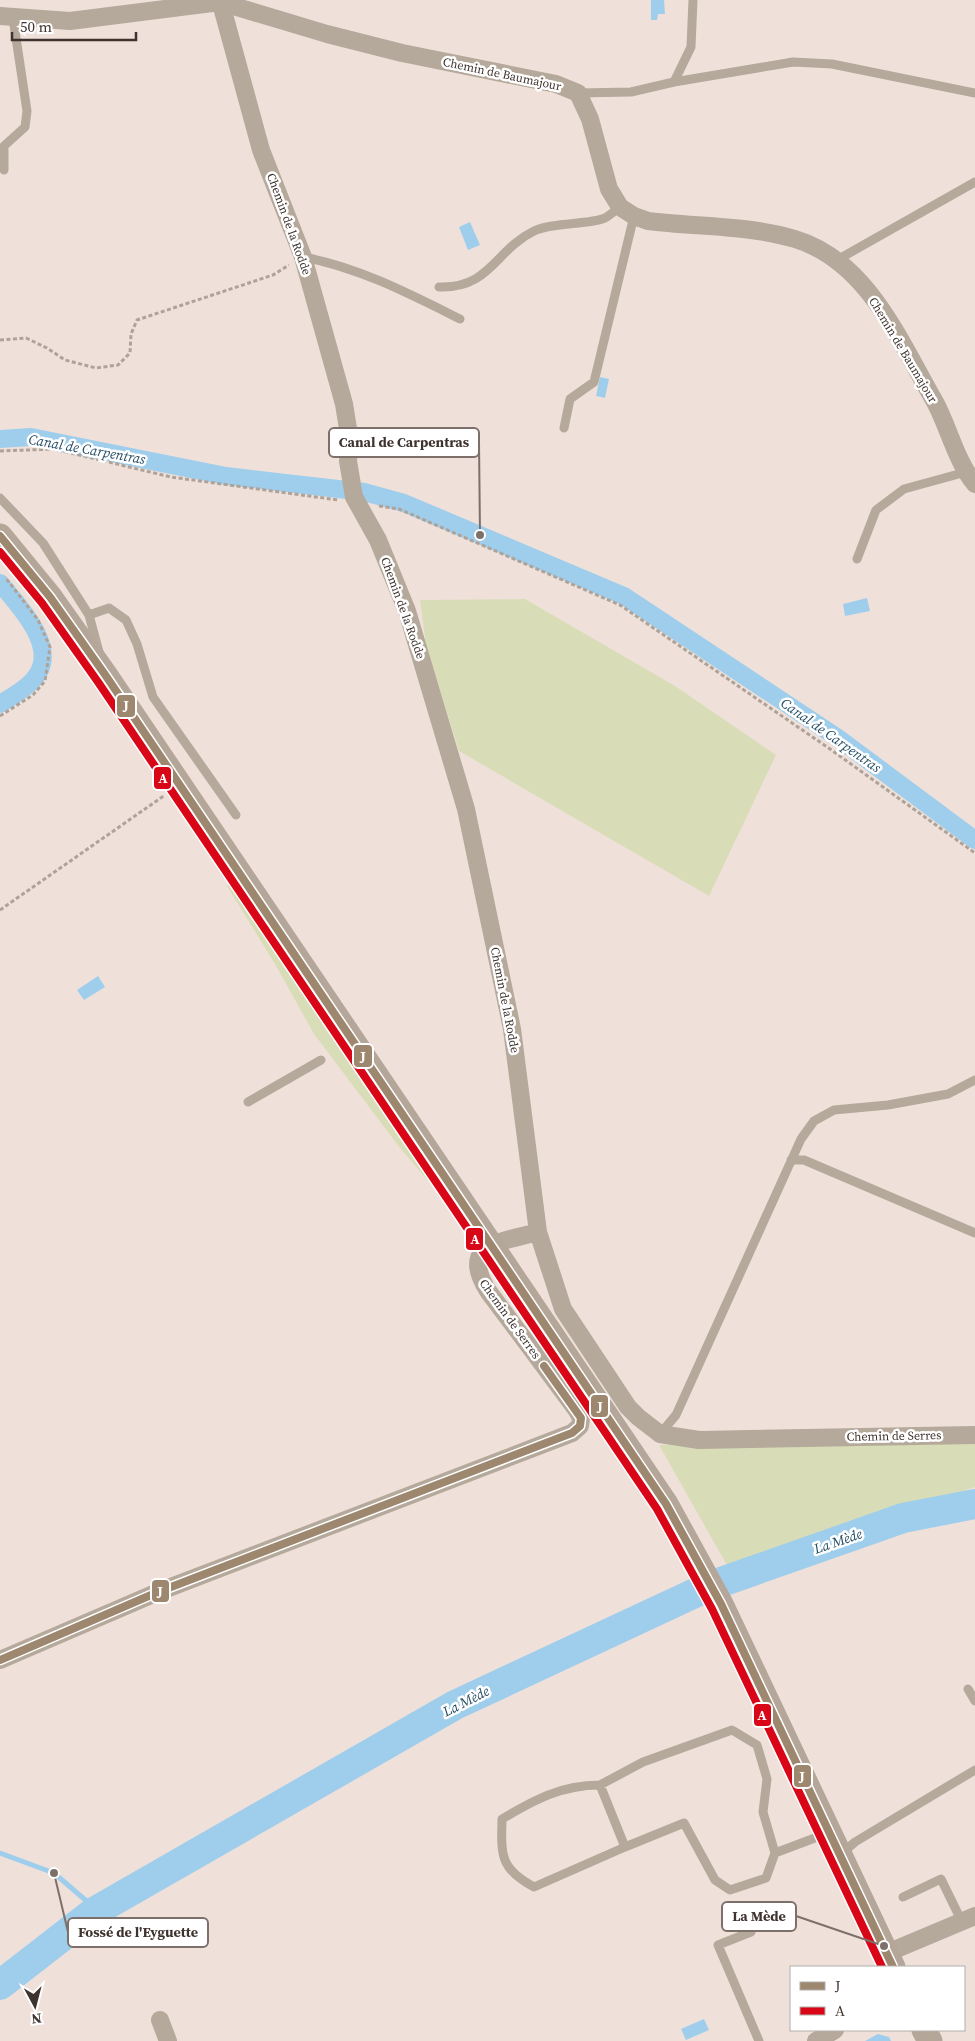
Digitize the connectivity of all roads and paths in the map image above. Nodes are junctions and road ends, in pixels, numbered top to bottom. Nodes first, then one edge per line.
1 (693, 0) edge
2 (220, 1) edge
3 (6, 17) edge
4 (674, 82) junction
5 (975, 93) edge
6 (578, 94) junction
7 (4, 170) dead end
8 (975, 182) edge
9 (627, 211) junction
10 (303, 257) junction
11 (837, 260) junction
12 (439, 288) dead end
13 (460, 319) dead end
14 (0, 340) edge
15 (564, 428) dead end
16 (0, 451) edge
17 (970, 478) edge
18 (354, 493) junction
19 (0, 498) edge
20 (0, 536) edge
21 (857, 559) dead end
22 (0, 571) edge
23 (89, 615) junction
24 (106, 676) junction
25 (0, 716) edge
26 (180, 785) junction
27 (236, 815) dead end
28 (975, 853) edge
29 (0, 910) edge
30 (321, 1060) dead end
31 (975, 1080) edge
32 (248, 1102) dead end
33 (791, 1160) junction
34 (538, 1232) junction
35 (975, 1233) edge
36 (492, 1245) junction
37 (660, 1434) junction
38 (975, 1435) edge
39 (0, 1660) edge
40 (968, 1688) dead end
41 (975, 1701) edge
42 (975, 1770) edge
43 (600, 1785) junction
44 (835, 1843) junction
45 (625, 1847) junction
46 (775, 1853) junction
47 (903, 1897) dead end
48 (968, 1919) edge
49 (751, 1932) dead end
50 (890, 1960) edge
51 (160, 2020) dead end
52 (833, 2031) edge
53 (168, 2041) edge
54 (759, 2041) edge
55 (816, 2041) edge

1 - 4 lane
2 - 3 street, Chemin de Baumajour
2 - 6 street, Chemin de Baumajour
2 - 10 street, Chemin de la Rodde
3 - 7 lane
4 - 5 lane
4 - 6 lane
6 - 9 street, Chemin de Baumajour
8 - 11 lane
9 - 11 street, Chemin de Baumajour
9 - 12 lane
9 - 15 lane
10 - 13 lane
10 - 14 path
10 - 18 street, Chemin de la Rodde
11 - 17 street, Chemin de Baumajour
16 - 18 path
17 - 21 lane
18 - 28 path
18 - 34 street, Chemin de la Rodde
19 - 23 lane
20 - 24 main road
22 - 25 path
23 - 24 lane
23 - 27 lane
24 - 26 main road
26 - 29 path
26 - 36 main road
30 - 32 lane
31 - 33 lane
33 - 35 lane
33 - 37 lane
34 - 36 street
34 - 37 street
36 - 39 street, Chemin de Serres
36 - 44 main road
37 - 38 street, Chemin de Serres
40 - 41 lane
42 - 44 lane
43 - 45 lane
43 - 45 lane
43 - 46 lane
44 - 46 lane
44 - 50 main road
45 - 46 lane
47 - 48 lane
48 - 50 street
49 - 54 lane
51 - 53 street
52 - 55 street

